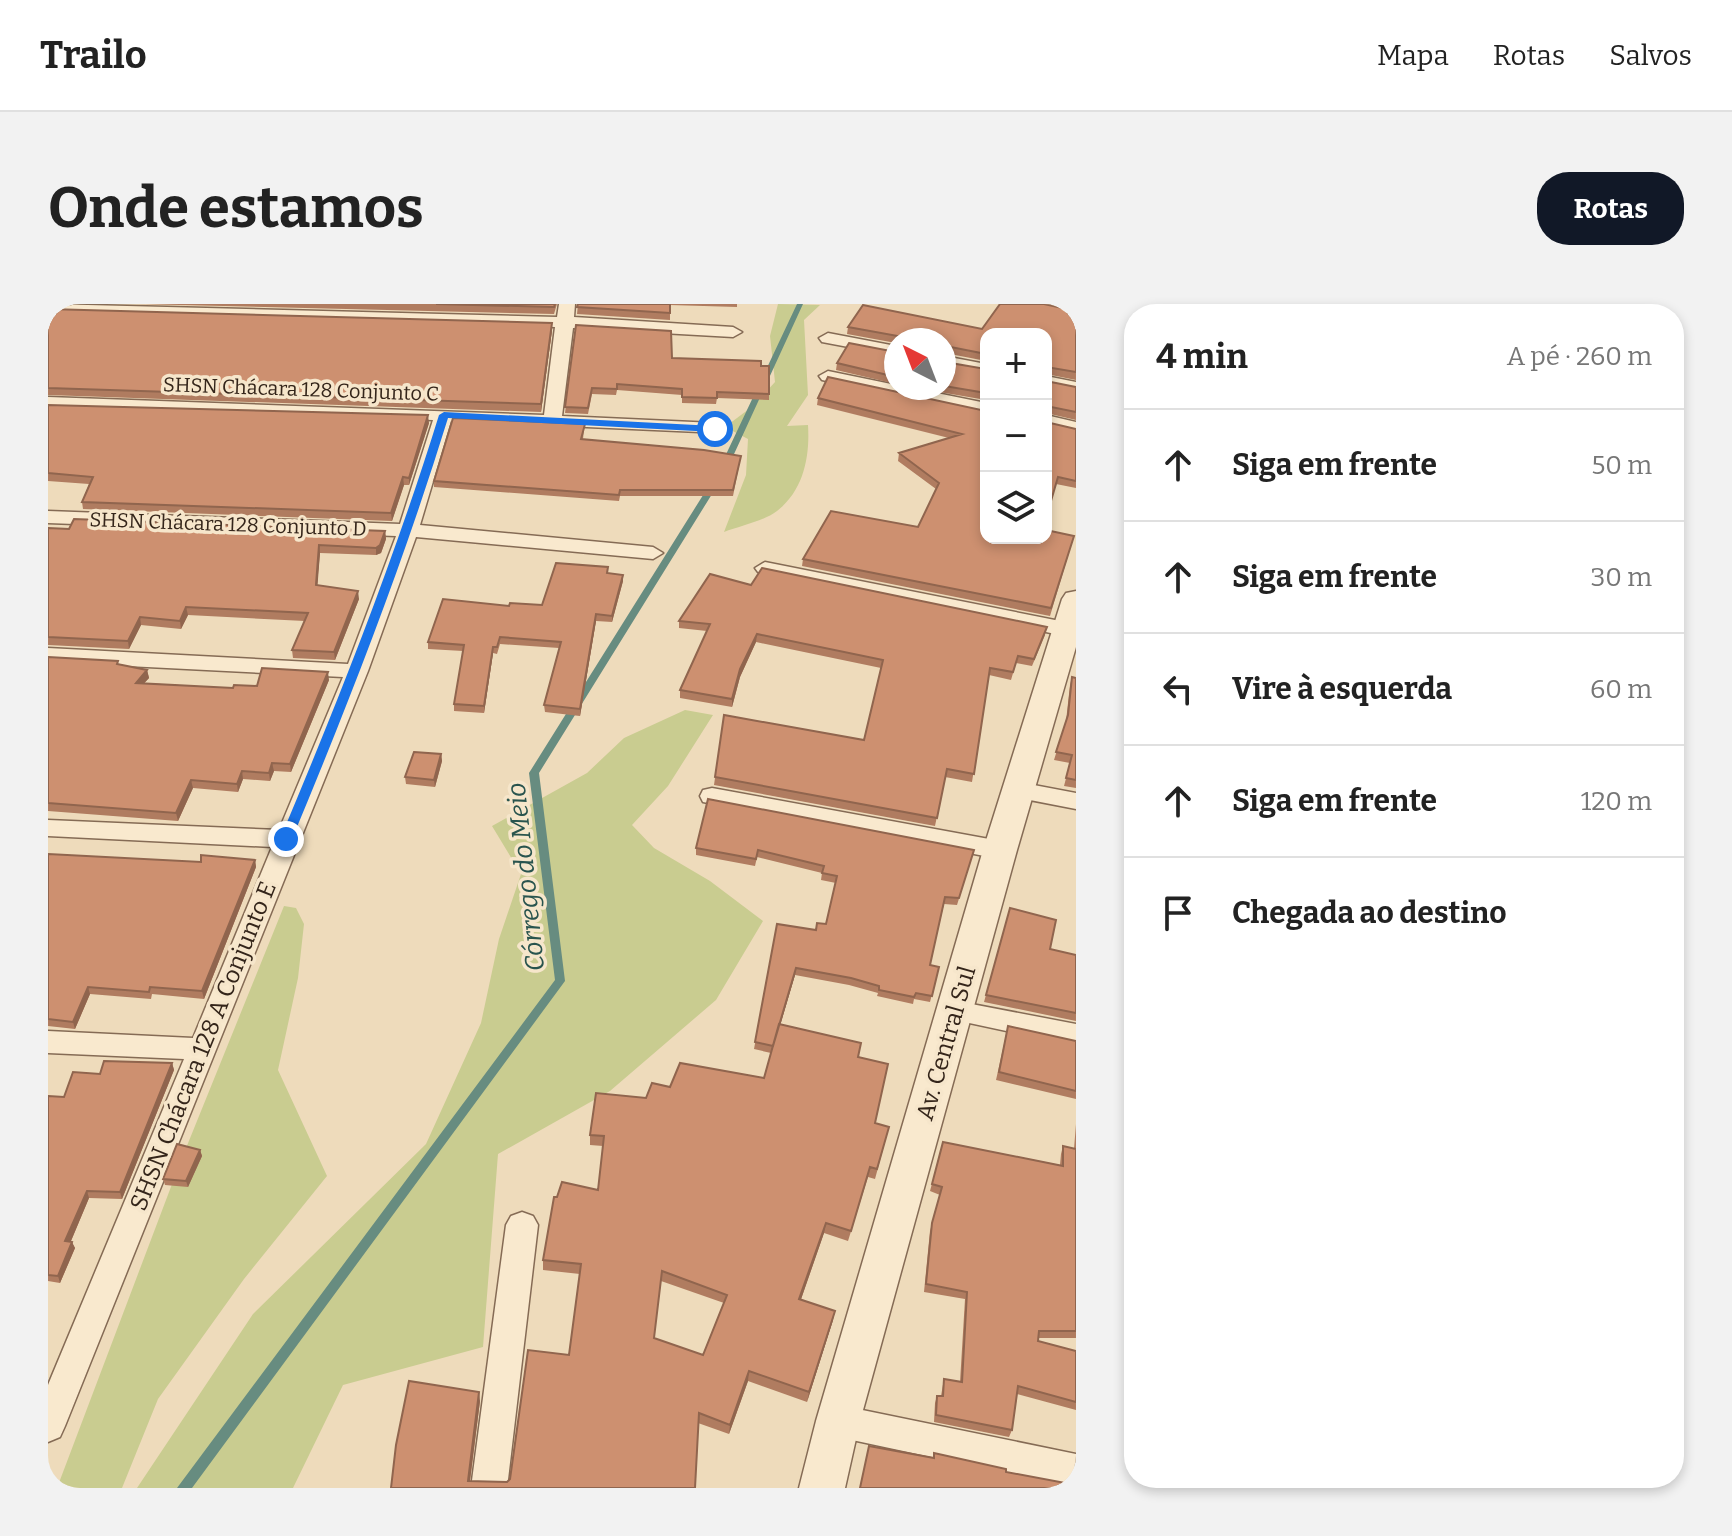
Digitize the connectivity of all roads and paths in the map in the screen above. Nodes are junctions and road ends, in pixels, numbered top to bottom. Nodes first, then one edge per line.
1 (1045, 304) edge
2 (48, 308) edge
3 (1076, 310) edge
4 (565, 313) edge
5 (733, 332) dead end
6 (828, 338) dead end
7 (884, 349) edge
8 (956, 363) edge
9 (980, 368) edge
10 (828, 376) edge
11 (1052, 382) edge
12 (1076, 387) edge
13 (48, 403) edge
14 (980, 408) edge
15 (444, 415) junction
16 (552, 421) junction
17 (1052, 422) edge
18 (1076, 428) edge
19 (715, 429) dead end
20 (48, 517) edge
21 (408, 530) junction
22 (653, 553) dead end
23 (765, 568) edge
24 (1070, 614) edge
25 (48, 655) edge
26 (357, 671) junction
27 (1018, 790) junction
28 (712, 796) edge
29 (1076, 801) edge
30 (48, 828) edge
31 (286, 839) junction
32 (1000, 850) junction
33 (956, 1011) junction
34 (1076, 1035) edge
35 (48, 1042) edge
36 (203, 1049) junction
37 (522, 1225) dead end
38 (838, 1421) junction
39 (48, 1426) edge
40 (1076, 1471) edge
41 (489, 1488) edge
42 (822, 1488) edge

1 - 3 street
2 - 4 street
4 - 5 street
4 - 16 street
6 - 7 street
8 - 9 street
10 - 14 street
11 - 12 street
13 - 15 street, SHSN Chácara 128 Conjunto C
15 - 16 street, SHSN Chácara 128 Conjunto C
15 - 21 street, SHSN Chácara 128 A Conjunto E
16 - 19 street, SHSN Chácara 128 Conjunto C
17 - 18 street
20 - 21 street, SHSN Chácara 128 Conjunto D
21 - 22 street, SHSN Chácara 128 Conjunto D
21 - 26 street, SHSN Chácara 128 A Conjunto E
23 - 24 street
24 - 27 street, Av. Central Sul
25 - 26 street
26 - 31 street, SHSN Chácara 128 A Conjunto E
27 - 29 street
27 - 32 street, Av. Central Sul
28 - 32 street
30 - 31 street
31 - 36 street, SHSN Chácara 128 A Conjunto E
32 - 33 street, Av. Central Sul
33 - 34 street
33 - 38 street, Av. Central Sul
35 - 36 street
36 - 39 street, SHSN Chácara 128 A Conjunto E
37 - 41 street
38 - 40 street
38 - 42 street, Av. Central Sul

